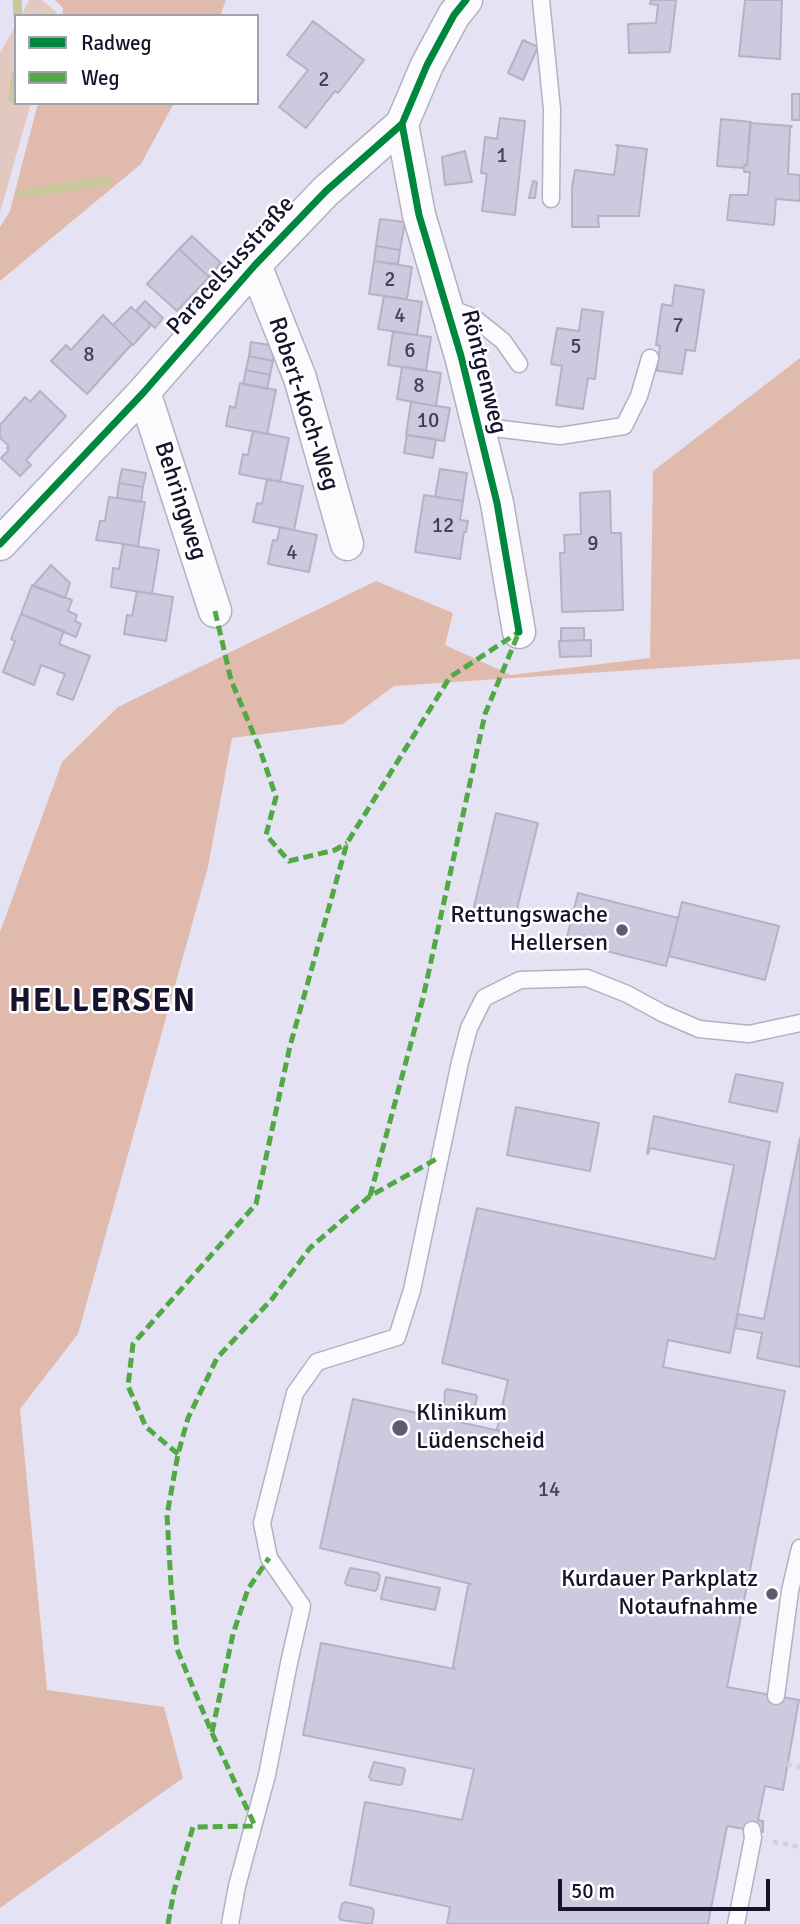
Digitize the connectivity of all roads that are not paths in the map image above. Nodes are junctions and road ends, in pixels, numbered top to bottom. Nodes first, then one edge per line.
1 (467, 0) edge
2 (541, 0) edge
3 (402, 124) junction
4 (551, 199) dead end
5 (255, 265) junction
6 (447, 307) junction
7 (650, 358) dead end
8 (519, 364) dead end
9 (145, 392) junction
10 (477, 426) junction
11 (0, 544) edge
12 (347, 544) dead end
13 (215, 611) dead end
14 (519, 632) dead end
15 (800, 1023) edge
16 (800, 1549) edge
17 (775, 1696) dead end
18 (752, 1830) dead end
19 (230, 1924) edge
20 (736, 1924) edge

1 - 3 street, Paracelsusstraße
2 - 4 lane
3 - 5 street, Paracelsusstraße
3 - 6 street, Röntgenweg
5 - 9 street, Paracelsusstraße
5 - 12 street, Robert-Koch-Weg
6 - 8 lane, Röntgenweg
6 - 10 street, Röntgenweg
7 - 10 lane, Röntgenweg
9 - 11 street, Paracelsusstraße
9 - 13 street, Behringweg
10 - 14 street, Röntgenweg
15 - 19 lane
16 - 17 lane
18 - 20 lane

